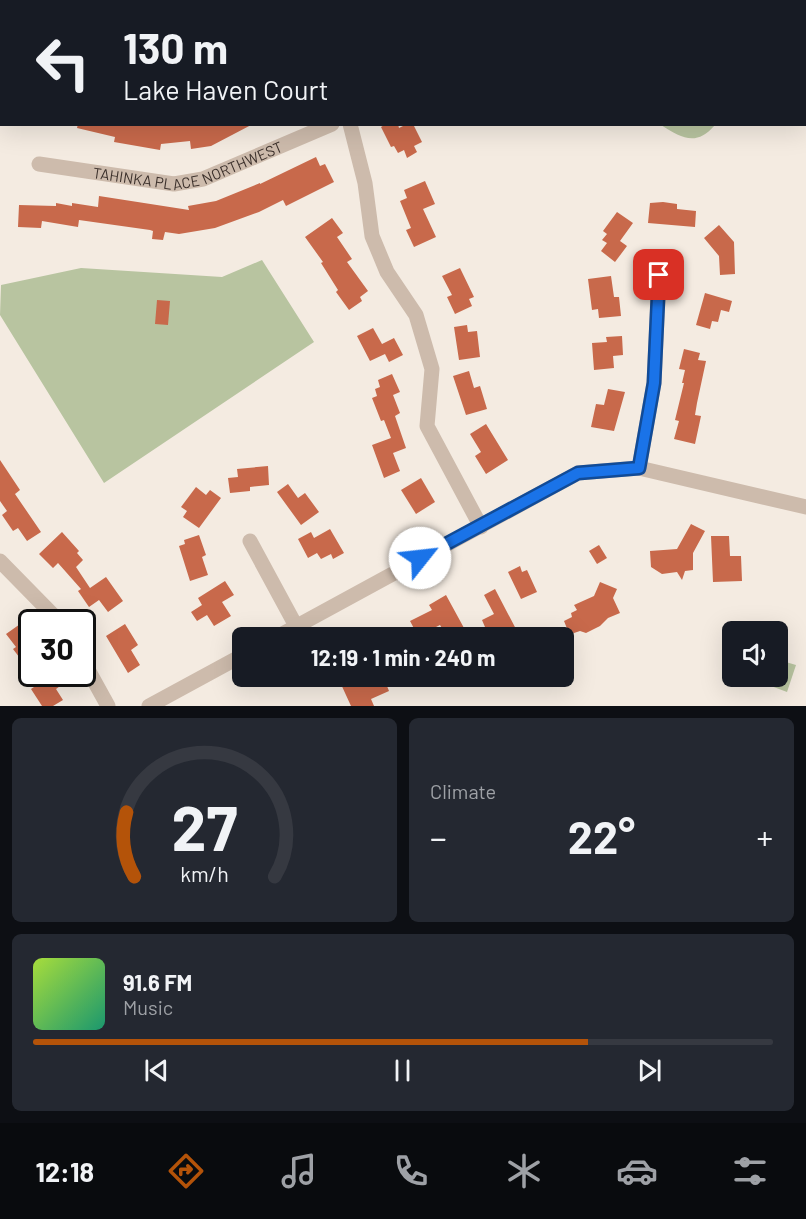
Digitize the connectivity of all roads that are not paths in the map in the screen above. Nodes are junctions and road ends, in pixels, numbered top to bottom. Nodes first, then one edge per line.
1 (327, 126) edge
2 (351, 126) edge
3 (39, 164) dead end
4 (659, 275) dead end
5 (639, 468) junction
6 (806, 507) edge
7 (481, 527) junction
8 (250, 541) dead end
9 (0, 561) edge
10 (47, 609) edge
11 (296, 626) joint
12 (232, 661) edge
13 (96, 684) edge
14 (108, 706) edge
15 (149, 706) edge

1 - 3 street, TAHINKA PLACE NORTHWEST
2 - 7 street
4 - 5 street
5 - 6 street
5 - 7 street
7 - 11 street
8 - 11 street
9 - 10 street
12 - 15 street
13 - 14 street

